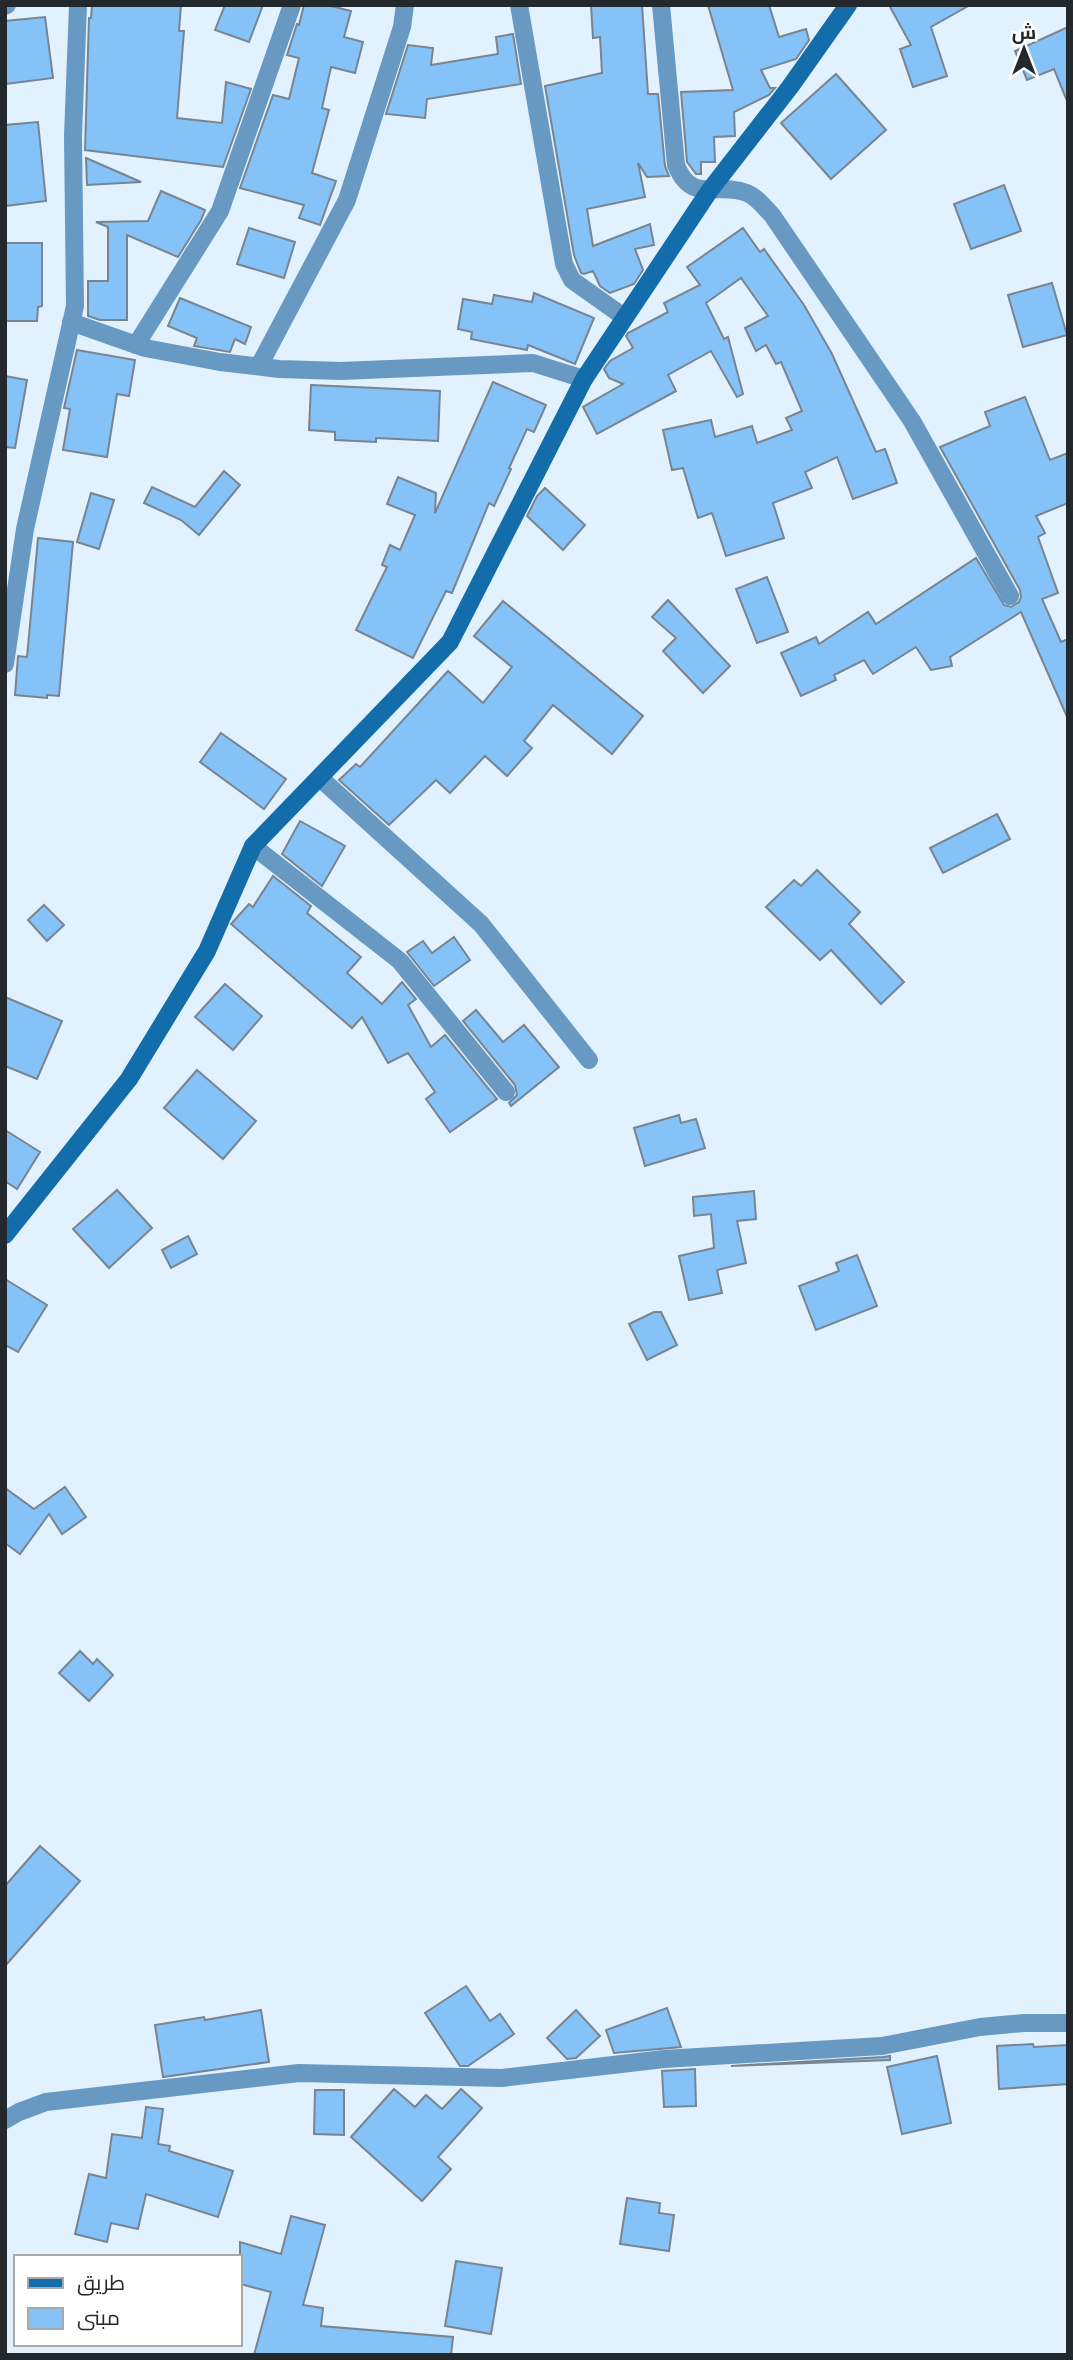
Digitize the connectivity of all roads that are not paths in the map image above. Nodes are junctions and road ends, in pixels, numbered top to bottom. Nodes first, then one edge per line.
1 (78, 5) edge
2 (292, 5) edge
3 (405, 5) edge
4 (519, 5) edge
5 (661, 5) edge
6 (848, 5) edge
7 (710, 190) junction
8 (624, 317) junction
9 (71, 322) junction
10 (136, 345) junction
11 (259, 366) junction
12 (584, 379) junction
13 (1010, 596) dead end
14 (5, 664) edge
15 (320, 778) junction
16 (253, 846) junction
17 (589, 1060) dead end
18 (506, 1093) dead end
19 (5, 1236) edge
20 (1068, 2023) edge
21 (5, 2120) edge

1 - 9 street
2 - 10 street
3 - 11 street
4 - 8 street
5 - 7 street
6 - 7 main road
7 - 8 main road
7 - 13 street
8 - 12 main road
9 - 10 street
9 - 14 street
10 - 11 street
11 - 12 street
12 - 15 main road
15 - 16 main road
15 - 17 street
16 - 18 street
16 - 19 main road
20 - 21 street

